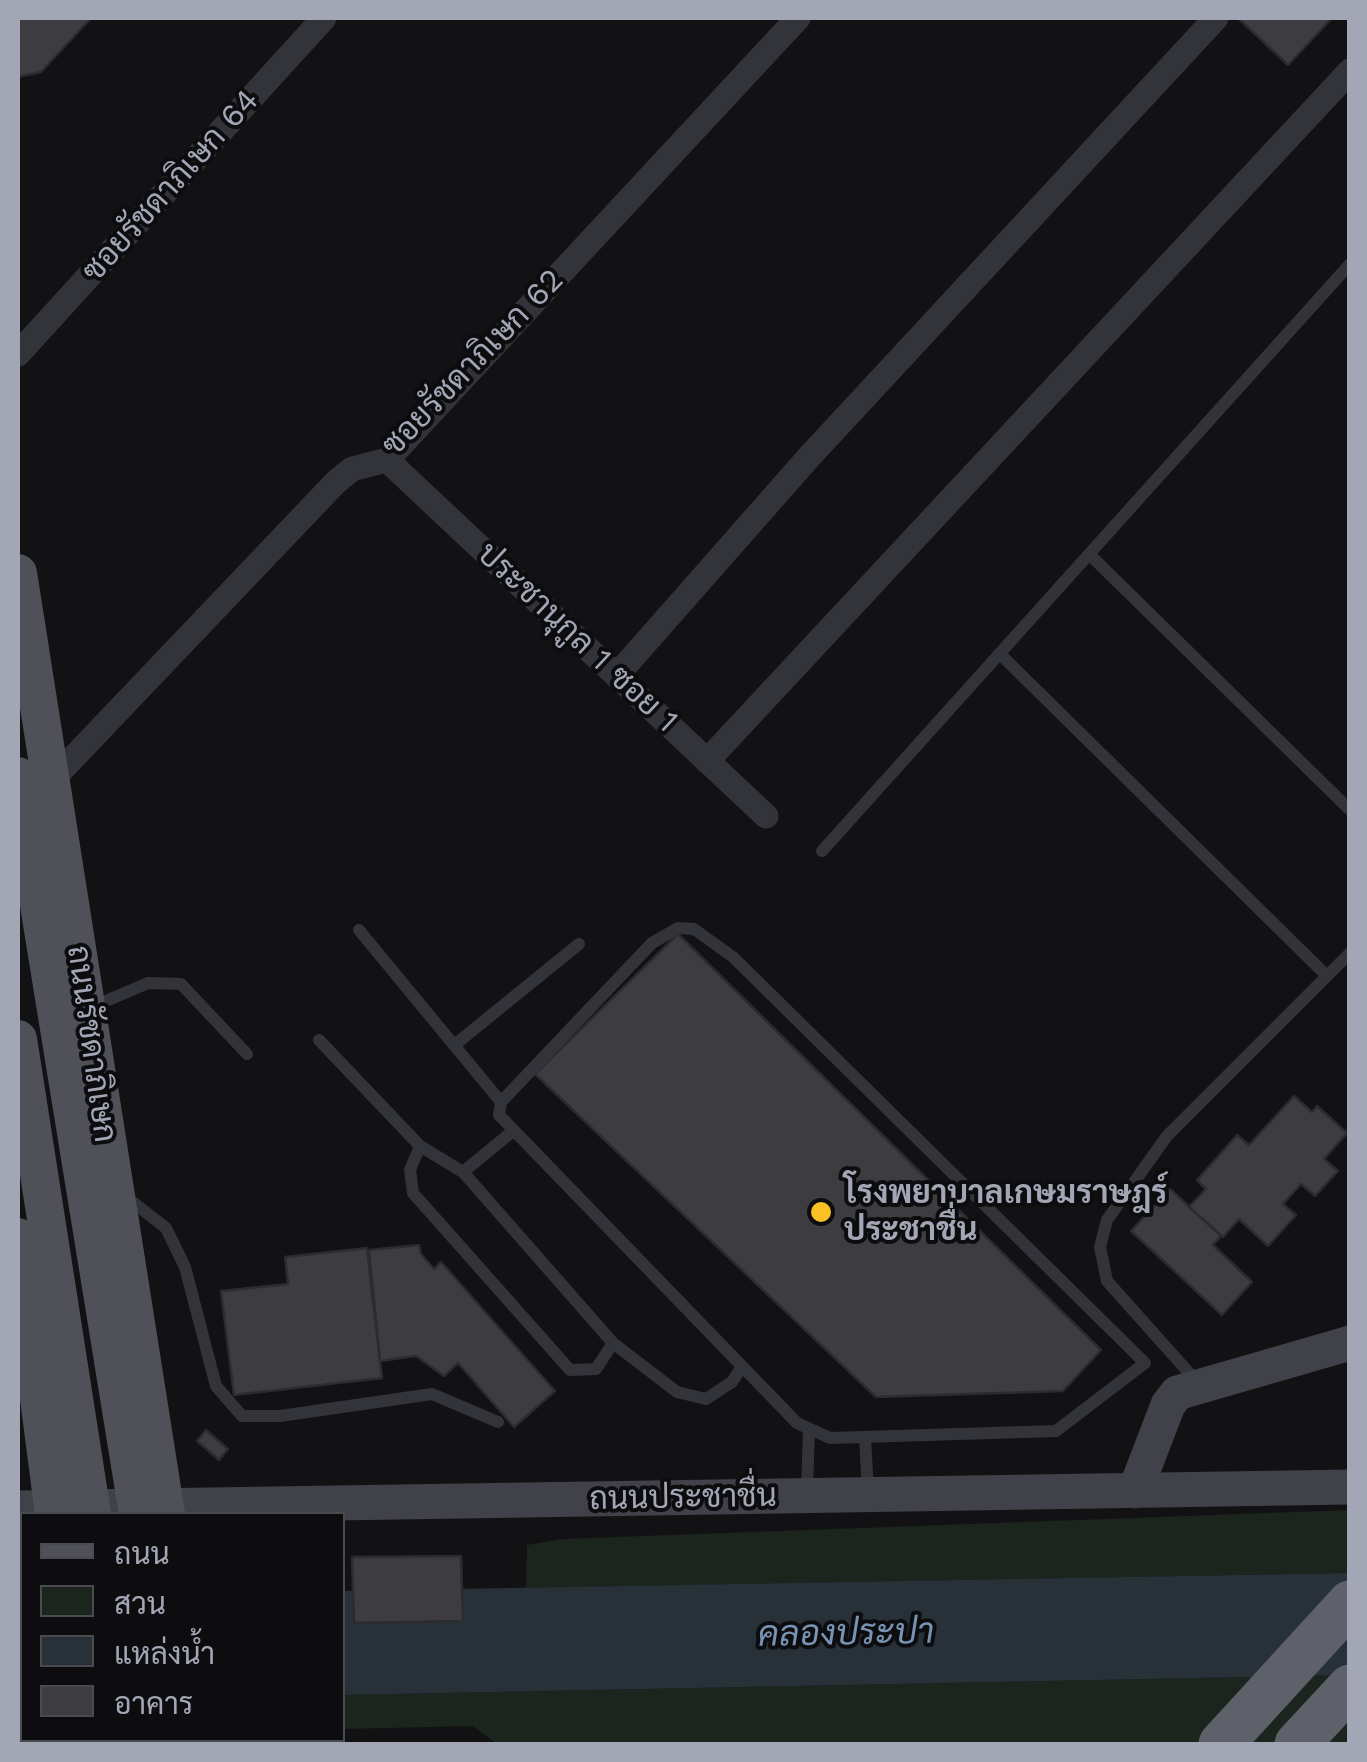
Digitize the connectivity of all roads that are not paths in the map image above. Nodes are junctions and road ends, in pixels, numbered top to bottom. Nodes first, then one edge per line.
1 (324, 18) edge
2 (798, 18) edge
3 (1216, 18) edge
4 (1350, 71) edge
5 (1350, 264) edge
6 (18, 354) edge
7 (388, 460) junction
8 (1090, 554) junction
9 (18, 573) edge
10 (1000, 654) junction
11 (616, 675) junction
12 (707, 761) junction
13 (35, 778) edge
14 (1350, 810) edge
15 (766, 816) dead end
16 (822, 851) dead end
17 (359, 930) dead end
18 (579, 944) dead end
19 (1350, 952) edge
20 (1327, 976) junction
21 (86, 1013) junction
22 (18, 1039) edge
23 (319, 1040) dead end
24 (457, 1043) junction
25 (248, 1054) dead end
26 (18, 1070) edge
27 (502, 1102) junction
28 (513, 1131) junction
29 (420, 1146) junction
30 (463, 1172) junction
31 (112, 1186) junction
32 (18, 1237) edge
33 (613, 1343) junction
34 (1350, 1343) edge
35 (741, 1368) junction
36 (1201, 1386) junction
37 (498, 1422) dead end
38 (809, 1428) junction
39 (865, 1437) junction
40 (1350, 1487) edge
41 (1136, 1491) junction
42 (868, 1494) junction
43 (807, 1496) junction
44 (42, 1510) edge
45 (92, 1512) edge
46 (156, 1512) edge
47 (1350, 1602) edge
48 (1350, 1687) edge
49 (1221, 1744) edge
50 (1298, 1744) edge

1 - 6 street, ซอยรัชดาภิเษก 64
2 - 7 street, ซอยรัชดาภิเษก 62
3 - 11 street
4 - 12 street
5 - 8 lane
7 - 11 street, ประชานุกูล 1 ซอย 1
7 - 13 street, ซอยรัชดาภิเษก 62
8 - 10 lane
8 - 14 lane
9 - 13 main road, ถนนรัชดาภิเษก
10 - 16 lane
10 - 20 lane
11 - 12 street, ประชานุกูล 1 ซอย 1
12 - 15 street, ประชานุกูล 1 ซอย 1
13 - 21 main road, ถนนรัชดาภิเษก
13 - 46 main road, ถนนรัชดาภิเษก, bridge
17 - 24 lane
18 - 24 lane
19 - 20 lane
20 - 36 lane
21 - 25 lane
21 - 26 main road
21 - 31 main road, ถนนรัชดาภิเษก
22 - 45 main road, bridge
23 - 29 lane
24 - 27 lane
27 - 28 lane
27 - 39 lane
28 - 30 lane
28 - 35 lane
29 - 30 lane
29 - 33 lane
30 - 33 lane
31 - 37 lane
31 - 46 main road, ถนนรัชดาภิเษก
32 - 44 main road
33 - 35 lane
34 - 36 main road
35 - 38 lane
36 - 41 main road
38 - 39 lane
38 - 43 lane
39 - 42 lane
40 - 41 main road, ถนนประชาชื่น
41 - 42 main road, ถนนประชาชื่น
42 - 43 main road, ถนนประชาชื่น
43 - 46 main road, ถนนประชาชื่น
44 - 46 main road, ถนนประชาชื่น
47 - 49 highway
48 - 50 highway

